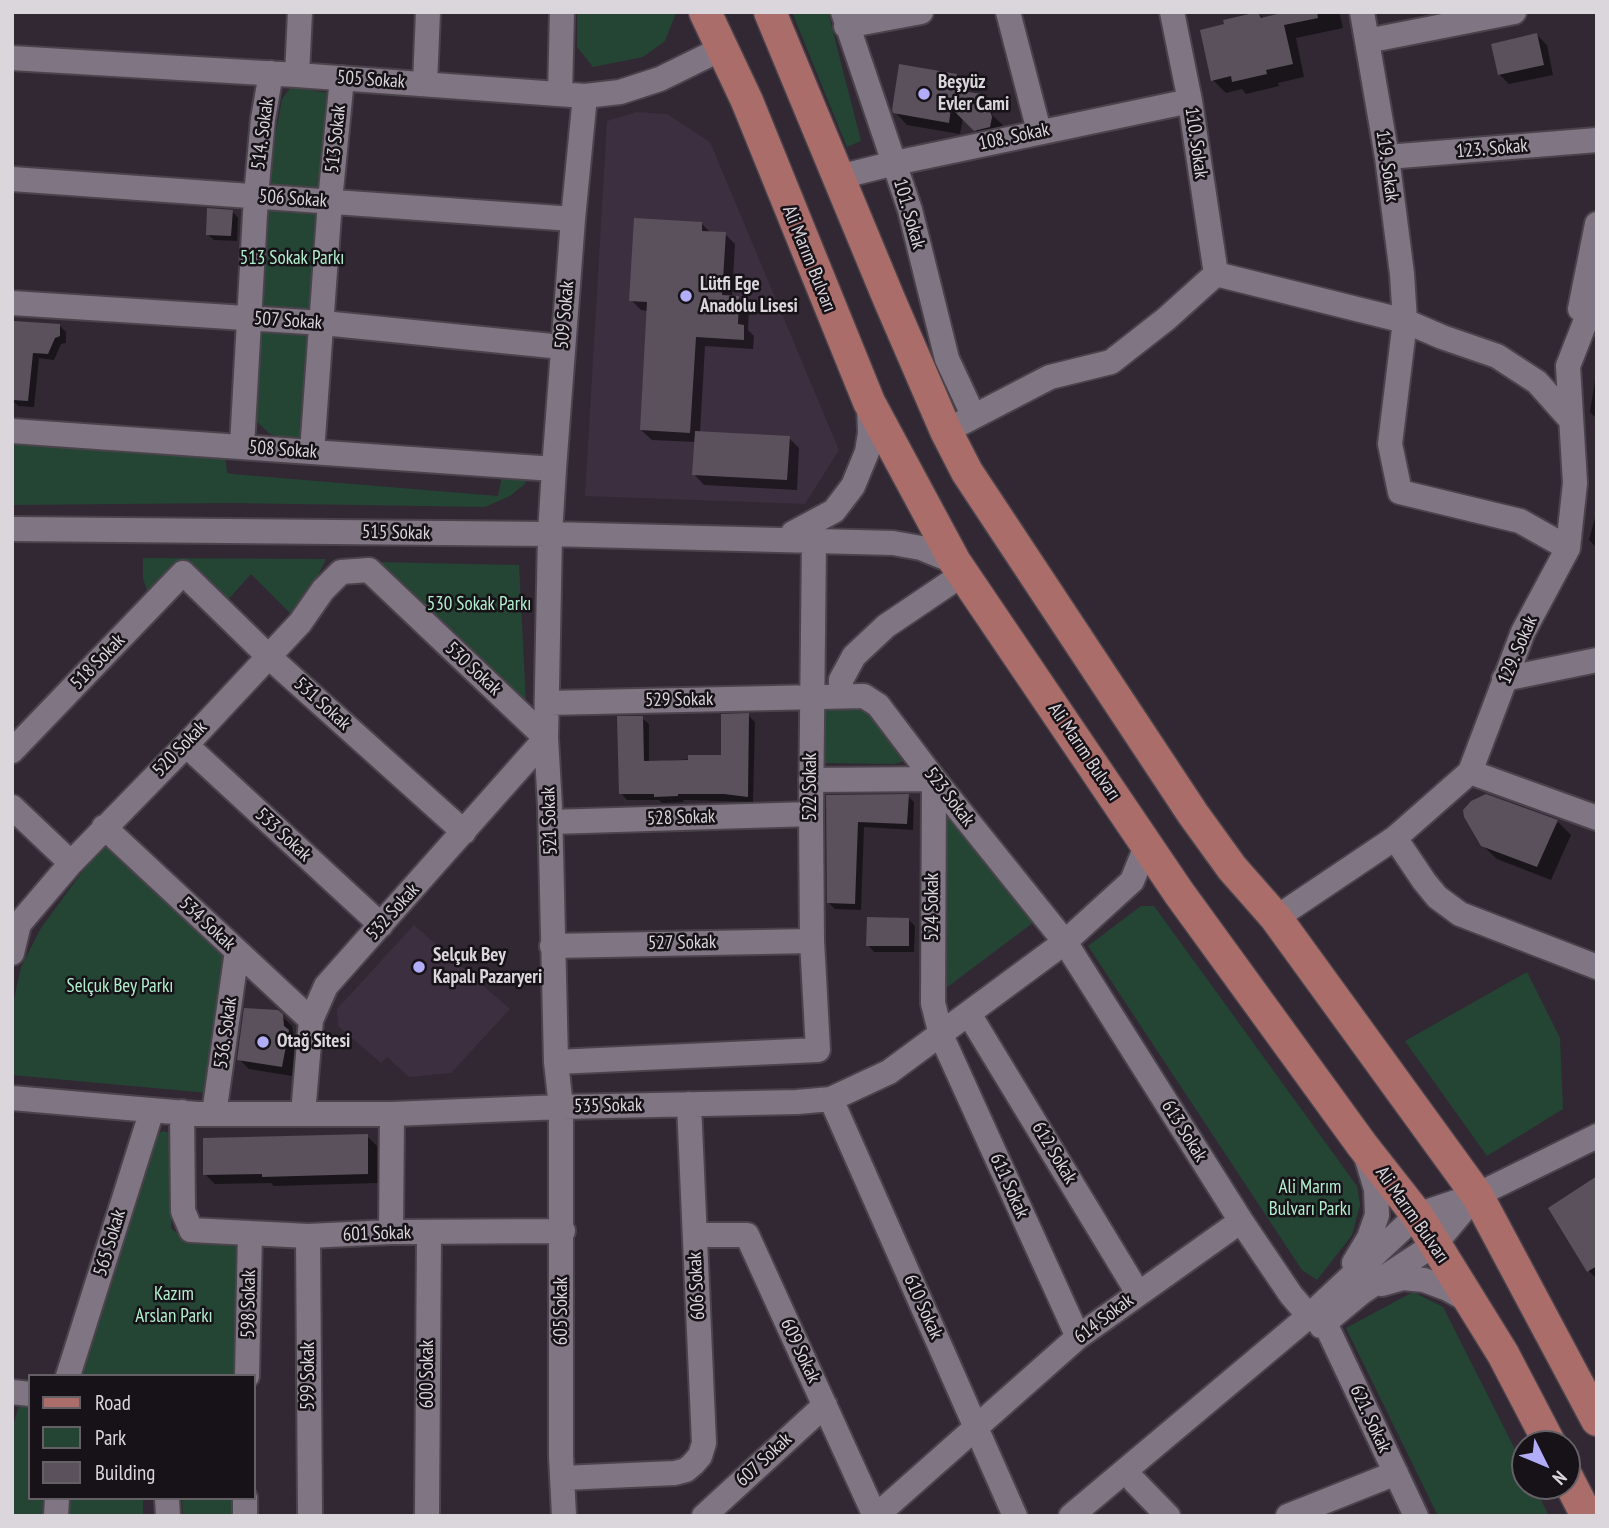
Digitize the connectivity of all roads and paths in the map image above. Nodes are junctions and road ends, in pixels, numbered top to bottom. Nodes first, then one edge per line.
1 (300, 12) edge
2 (428, 12) edge
3 (562, 12) edge
4 (705, 12) edge
5 (770, 12) edge
6 (921, 12) edge
7 (1008, 12) edge
8 (1172, 12) edge
9 (1362, 12) edge
10 (1514, 12) edge
11 (844, 19) edge
12 (1367, 41) junction
13 (721, 49) junction
14 (12, 58) edge
15 (271, 73) junction
16 (297, 75) junction
17 (342, 78) junction
18 (425, 84) junction
19 (560, 94) junction
20 (585, 96) junction
21 (1191, 101) junction
22 (1039, 131) junction
23 (1597, 140) edge
24 (1387, 158) junction
25 (895, 163) junction
26 (839, 177) junction
27 (12, 179) edge
28 (256, 196) junction
29 (330, 201) junction
30 (573, 219) junction
31 (1597, 224) edge
32 (1216, 274) junction
33 (1597, 292) edge
34 (12, 303) edge
35 (249, 318) junction
36 (1405, 321) junction
37 (323, 323) junction
38 (1588, 341) edge
39 (562, 347) junction
40 (1568, 366) junction
41 (869, 402) junction
42 (973, 415) junction
43 (1570, 419) junction
44 (12, 431) edge
45 (946, 431) junction
46 (242, 446) junction
47 (312, 452) junction
48 (1585, 463) edge
49 (554, 469) junction
50 (12, 529) edge
51 (810, 533) junction
52 (550, 534) junction
53 (1567, 548) junction
54 (959, 568) junction
55 (369, 570) joint
56 (183, 573) joint
57 (268, 656) junction
58 (1597, 660) edge
59 (1504, 679) junction
60 (841, 696) junction
61 (811, 697) junction
62 (547, 703) junction
63 (546, 738) junction
64 (186, 745) junction
65 (12, 751) edge
66 (1470, 772) junction
67 (934, 779) junction
68 (811, 780) junction
69 (12, 807) edge
70 (811, 814) junction
71 (1597, 818) edge
72 (551, 822) junction
73 (104, 827) junction
74 (464, 832) junction
75 (1395, 838) junction
76 (1147, 844) junction
77 (71, 863) junction
78 (1132, 881) junction
79 (1179, 892) junction
80 (1276, 918) junction
81 (16, 923) edge
82 (381, 925) junction
83 (813, 941) junction
84 (1065, 942) junction
85 (552, 946) junction
86 (237, 951) junction
87 (12, 953) edge
88 (1597, 967) edge
89 (970, 1014) junction
90 (311, 1020) junction
91 (941, 1035) junction
92 (555, 1062) junction
93 (12, 1098) edge
94 (831, 1099) junction
95 (689, 1104) junction
96 (561, 1107) junction
97 (152, 1110) junction
98 (182, 1112) junction
99 (214, 1114) junction
100 (303, 1114) junction
101 (391, 1114) junction
102 (1597, 1136) edge
103 (1362, 1145) junction
104 (1477, 1195) junction
105 (1417, 1214) junction
106 (1241, 1222) junction
107 (562, 1231) junction
108 (391, 1232) junction
109 (429, 1232) junction
110 (250, 1233) junction
111 (695, 1236) junction
112 (308, 1237) junction
113 (1435, 1244) junction
114 (1351, 1290) junction
115 (1138, 1293) junction
116 (1471, 1302) junction
117 (1317, 1319) junction
118 (1078, 1337) junction
119 (69, 1374) edge
120 (247, 1374) edge
121 (825, 1405) junction
122 (1597, 1420) edge
123 (975, 1426) junction
124 (1543, 1430) edge
125 (1395, 1472) junction
126 (563, 1478) junction
127 (1135, 1482) junction
128 (1579, 1500) edge
129 (310, 1516) edge
130 (427, 1516) edge
131 (564, 1516) edge
132 (704, 1516) edge
133 (876, 1516) edge
134 (1015, 1516) edge
135 (1071, 1516) edge
136 (1095, 1516) edge
137 (1168, 1516) edge
138 (1288, 1516) edge
139 (1416, 1516) edge
140 (1587, 1516) edge

1 - 16 street
2 - 18 street
3 - 19 street
4 - 13 main road, Ali Marım Bulvarı
5 - 26 main road
6 - 11 street
7 - 22 street
8 - 21 street, 110. Sokak
9 - 12 street, 119. Sokak
10 - 12 street
11 - 25 street, 101. Sokak
12 - 24 street, 119. Sokak
13 - 20 street, 505 Sokak
13 - 41 main road, Ali Marım Bulvarı
14 - 15 street, 505 Sokak
15 - 16 street, 505 Sokak
15 - 28 street, 514. Sokak
16 - 17 street, 505 Sokak
17 - 18 street, 505 Sokak
17 - 29 street, 513 Sokak
18 - 19 street, 505 Sokak
19 - 20 street, 505 Sokak
20 - 30 street, 509 Sokak
21 - 22 street, 108. Sokak
21 - 32 street, 110. Sokak
22 - 25 street, 108. Sokak
23 - 24 street, 123. Sokak
24 - 36 street, 119. Sokak
25 - 26 street, 108. Sokak
25 - 42 street, 101. Sokak
26 - 45 main road
27 - 28 street, 506 Sokak
28 - 29 street, 506 Sokak
28 - 35 street, 514. Sokak
29 - 30 street, 506 Sokak
29 - 37 street, 513 Sokak
30 - 39 street, 509 Sokak
31 - 40 street
32 - 36 street
32 - 42 street
33 - 38 street, 129. Sokak
34 - 35 street, 507 Sokak
35 - 37 street, 507 Sokak
35 - 46 street, 514. Sokak
36 - 43 street
36 - 53 street, 119. Sokak
37 - 39 street, 507 Sokak
37 - 47 street, 513 Sokak
38 - 40 street, 129. Sokak
39 - 49 street, 509 Sokak
40 - 43 street, 129. Sokak
41 - 51 street
41 - 54 main road, Ali Marım Bulvarı
42 - 45 street
43 - 48 street, 129. Sokak
44 - 46 street, 508 Sokak
45 - 80 main road
46 - 47 street, 508 Sokak
47 - 49 street, 508 Sokak
48 - 53 street, 129. Sokak
49 - 52 street, 509 Sokak
50 - 52 street, 515 Sokak
51 - 52 street, 515 Sokak
51 - 54 street, 515 Sokak
51 - 61 street, 522 Sokak
52 - 62 street, 521 Sokak
53 - 59 street, 129. Sokak
54 - 60 street
54 - 76 main road, Ali Marım Bulvarı
55 - 57 street, 520 Sokak
55 - 63 street, 530 Sokak
56 - 57 street, 531 Sokak
56 - 65 street, 518 Sokak
57 - 64 street, 520 Sokak
57 - 74 street, 531 Sokak
58 - 59 street
59 - 66 street, 129. Sokak
60 - 61 street, 523 Sokak
60 - 67 street, 523 Sokak
61 - 62 street, 529 Sokak
61 - 68 street, 522 Sokak
62 - 63 street, 521 Sokak
63 - 72 street, 521 Sokak
63 - 74 street, 532 Sokak
64 - 73 street, 520 Sokak
64 - 82 street, 533 Sokak
66 - 71 street
66 - 75 street, 129. Sokak
67 - 68 street
67 - 84 street, 523 Sokak
67 - 91 street, 524 Sokak
68 - 70 street, 522 Sokak
69 - 77 street
70 - 72 street, 528 Sokak
70 - 83 street, 522 Sokak
72 - 85 street, 521 Sokak
73 - 77 street, 520 Sokak
73 - 86 street, 534 Sokak
74 - 82 street, 532 Sokak
75 - 80 street, 129. Sokak
75 - 88 street
76 - 78 street
76 - 79 main road, Ali Marım Bulvarı
77 - 81 street, 520 Sokak
78 - 79 street
78 - 84 street, 535 Sokak
79 - 103 main road, Ali Marım Bulvarı
80 - 104 main road
81 - 87 street, 520 Sokak
82 - 90 street, 532 Sokak
83 - 85 street, 527 Sokak
83 - 92 street, 522 Sokak
84 - 89 street, 535 Sokak
84 - 106 street, 613 Sokak
85 - 92 street, 521 Sokak
86 - 90 street, 534 Sokak
86 - 99 street, 536. Sokak
89 - 91 street, 535 Sokak
89 - 115 street, 612 Sokak
90 - 100 street, 532 Sokak
91 - 94 street, 535 Sokak
91 - 118 street, 611 Sokak
92 - 96 street, 521 Sokak
93 - 97 street, 535 Sokak
94 - 95 street, 535 Sokak
94 - 123 street, 610 Sokak
95 - 96 street, 535 Sokak
95 - 111 street, 606 Sokak
96 - 101 street, 535 Sokak
96 - 107 street, 605 Sokak
97 - 98 street, 535 Sokak
97 - 119 street, 565 Sokak
98 - 99 street, 535 Sokak
98 - 110 street, 601 Sokak
99 - 100 street, 535 Sokak
100 - 101 street, 535 Sokak
101 - 108 street
102 - 104 street
103 - 105 main road, Ali Marım Bulvarı
103 - 114 street
104 - 105 street
104 - 113 street
104 - 122 main road
105 - 113 main road, Ali Marım Bulvarı
105 - 114 street
106 - 115 street, 614 Sokak
106 - 117 street, 613 Sokak
107 - 109 street, 601 Sokak
107 - 126 street, 605 Sokak
108 - 109 street, 601 Sokak
108 - 112 street, 601 Sokak
109 - 130 street, 600 Sokak
110 - 112 street, 601 Sokak
110 - 120 street, 598 Sokak
111 - 121 street, 609 Sokak
111 - 126 street, 606 Sokak
112 - 129 street, 599 Sokak
113 - 114 street
113 - 116 main road, Ali Marım Bulvarı
114 - 116 street
114 - 117 street
115 - 118 street, 614 Sokak
116 - 124 main road, Ali Marım Bulvarı
117 - 125 street, 621. Sokak
117 - 127 street
117 - 135 street
118 - 123 street, 614 Sokak
121 - 132 street, 607 Sokak
121 - 133 street, 609 Sokak
123 - 133 street, 614 Sokak
123 - 134 street, 610 Sokak
125 - 138 street
125 - 139 street, 621. Sokak
126 - 131 street, 605 Sokak
127 - 136 street
127 - 137 street
128 - 140 main road

